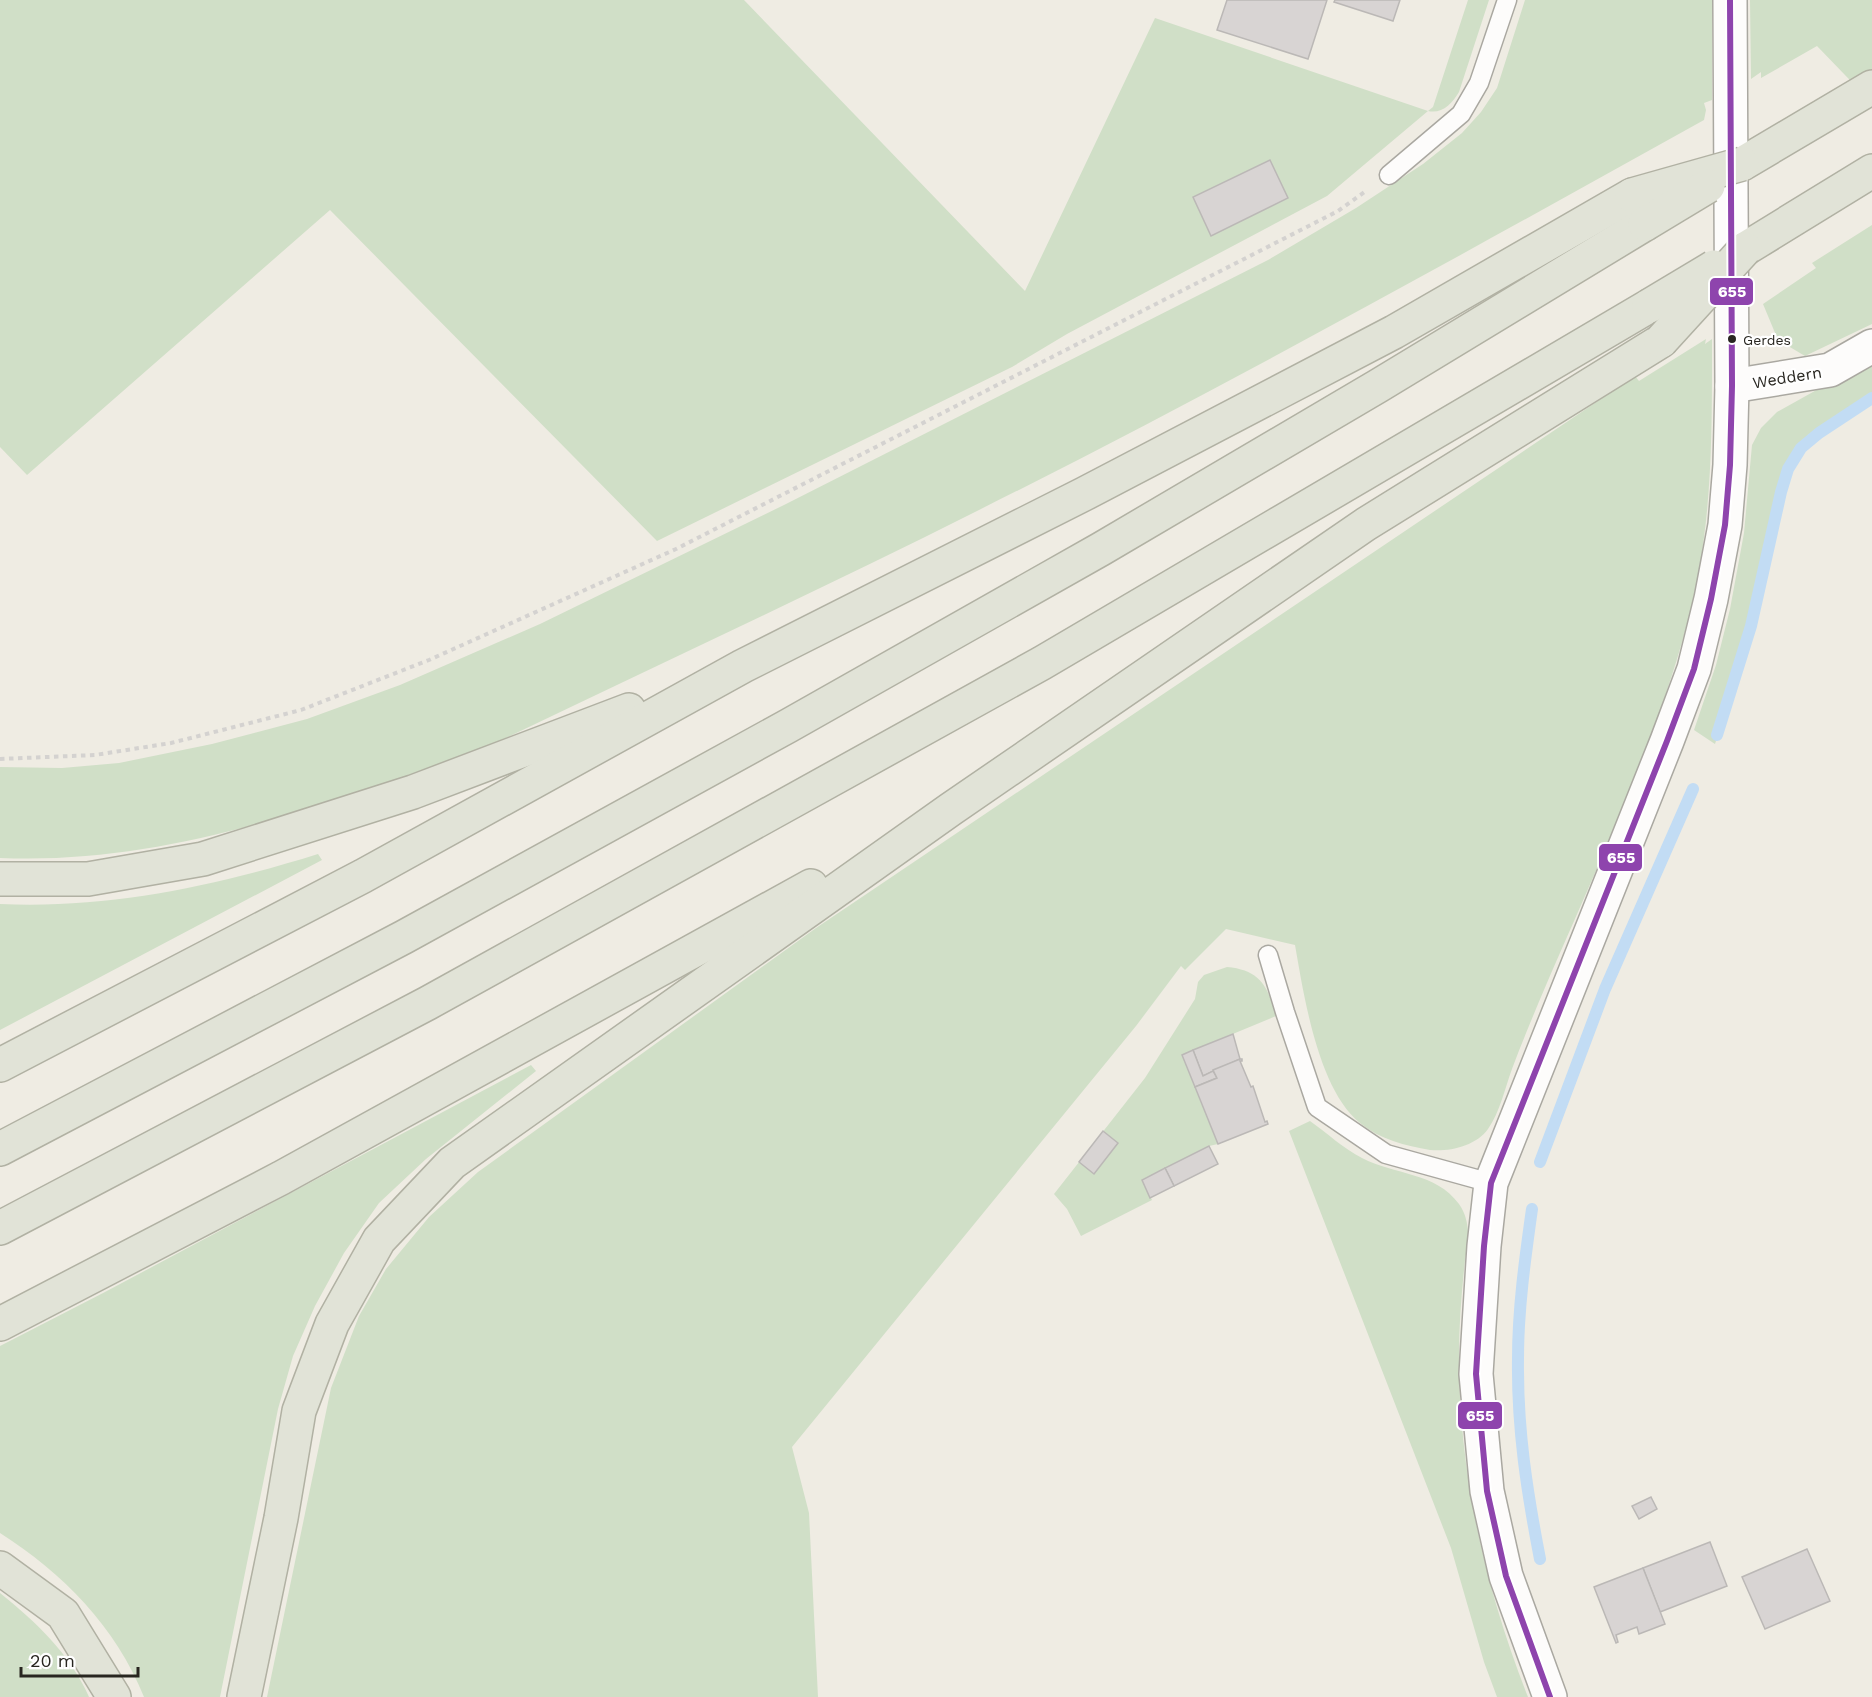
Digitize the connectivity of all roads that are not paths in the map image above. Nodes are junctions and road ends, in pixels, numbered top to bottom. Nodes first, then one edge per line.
1 (1507, 0) edge
2 (1730, 0) edge
3 (1872, 87) edge
4 (1872, 171) edge
5 (1389, 175) road end
6 (1638, 210) junction
7 (1745, 249) junction
8 (1872, 346) edge
9 (1732, 386) junction
10 (743, 666) junction
11 (951, 809) junction
12 (0, 879) edge
13 (1268, 955) dead end
14 (0, 1065) edge
15 (0, 1149) edge
16 (1491, 1183) junction
17 (0, 1228) edge
18 (0, 1324) edge
19 (0, 1568) edge
20 (114, 1697) edge
21 (244, 1697) edge
22 (1550, 1697) edge

1 - 5 lane
2 - 9 street
3 - 6 highway, bridge
4 - 7 highway
6 - 10 highway
6 - 15 highway
7 - 11 highway, bridge
7 - 17 highway, bridge
8 - 9 street, Weddern
9 - 16 street
10 - 12 highway
10 - 14 highway
11 - 18 highway
11 - 21 highway
13 - 16 lane
16 - 22 street
19 - 20 highway

